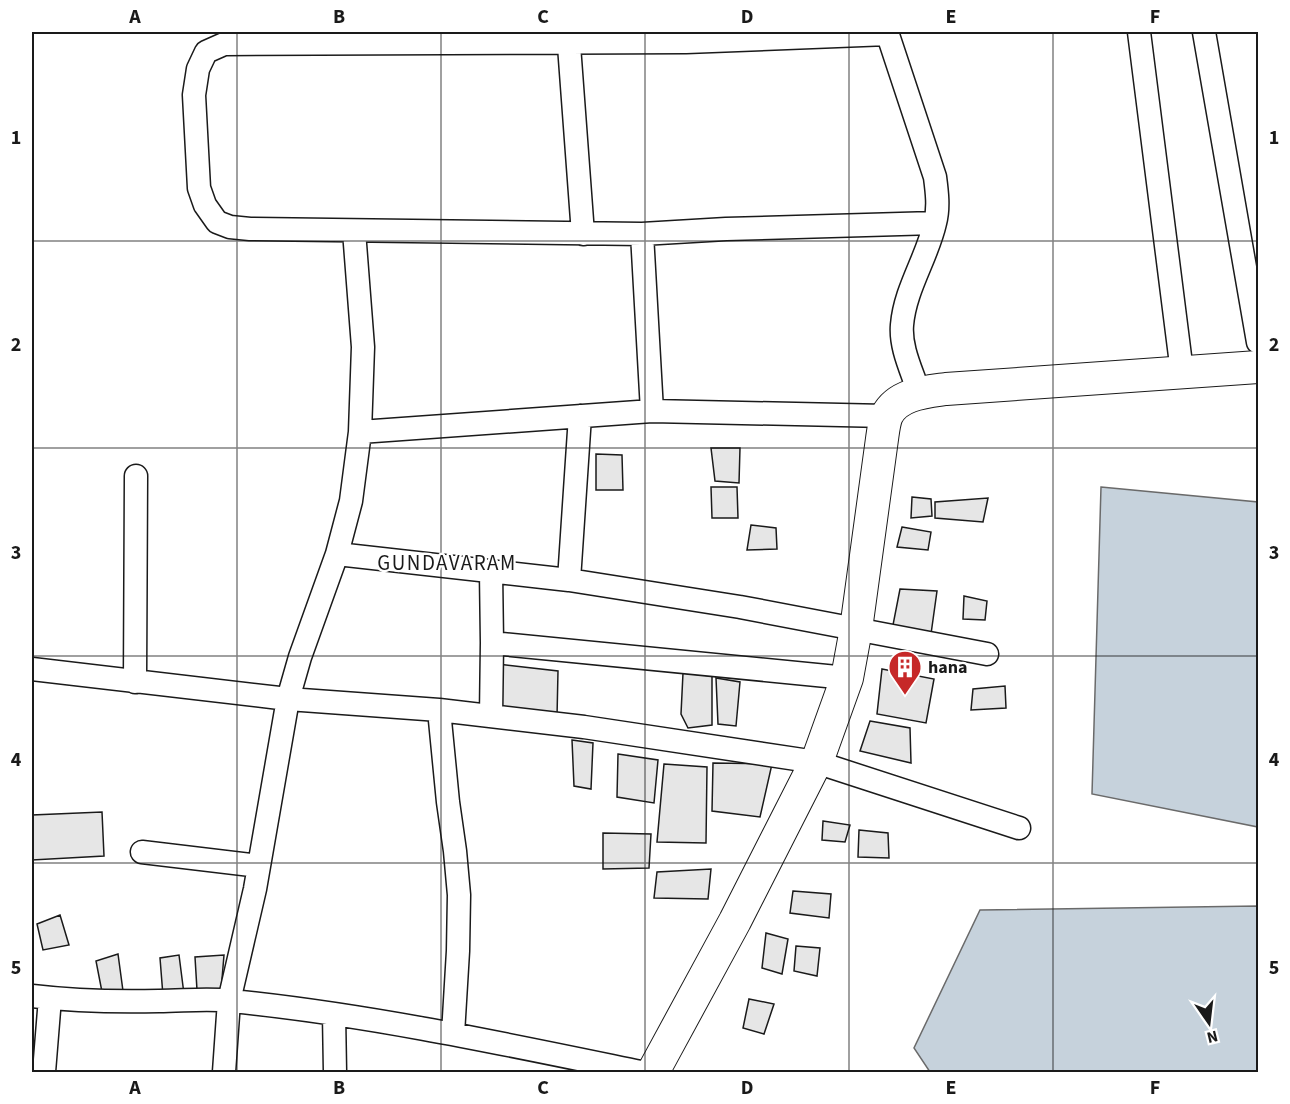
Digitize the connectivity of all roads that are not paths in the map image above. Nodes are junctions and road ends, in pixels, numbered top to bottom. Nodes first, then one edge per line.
1 (1139, 32) edge
2 (1204, 32) edge
3 (888, 33) edge
4 (568, 37) edge
5 (935, 223) junction
6 (354, 231) junction
7 (583, 234) junction
8 (642, 234) junction
9 (1258, 342) edge
10 (1258, 367) edge
11 (1182, 372) junction
12 (919, 393) junction
13 (652, 411) junction
14 (580, 416) junction
15 (886, 416) junction
16 (360, 432) junction
17 (136, 476) dead end
18 (337, 554) junction
19 (491, 572) junction
20 (569, 580) junction
21 (856, 629) junction
22 (492, 643) junction
23 (987, 654) dead end
24 (32, 669) edge
25 (848, 678) junction
26 (135, 682) junction
27 (288, 699) junction
28 (439, 710) junction
29 (491, 716) junction
30 (816, 762) junction
31 (1019, 828) dead end
32 (142, 852) dead end
33 (259, 866) junction
34 (41, 997) edge
35 (229, 1000) junction
36 (334, 1014) junction
37 (453, 1034) junction
38 (44, 1072) edge
39 (224, 1072) edge
40 (335, 1072) edge
41 (641, 1072) edge
42 (653, 1072) edge

1 - 11 street
2 - 9 street
3 - 4 street
3 - 5 street
4 - 6 street
4 - 7 street
5 - 8 street
5 - 12 street
6 - 7 street
6 - 16 street
7 - 8 street
8 - 13 street
10 - 11 main road
11 - 12 main road
12 - 15 main road
13 - 14 street
13 - 15 street
14 - 16 street
14 - 20 street
15 - 21 main road
16 - 18 street
17 - 26 street
18 - 19 street
18 - 27 street
19 - 20 street
19 - 22 street
20 - 21 street
21 - 23 street
21 - 25 main road
22 - 25 street
22 - 29 street
24 - 26 street
25 - 30 main road
26 - 27 street
27 - 28 street
27 - 33 street
28 - 29 street
28 - 37 street
29 - 30 street
30 - 31 street
30 - 42 main road
32 - 33 street
33 - 35 street
34 - 35 street
34 - 38 street
35 - 36 street
35 - 39 street
36 - 37 street
36 - 40 street
37 - 41 street

